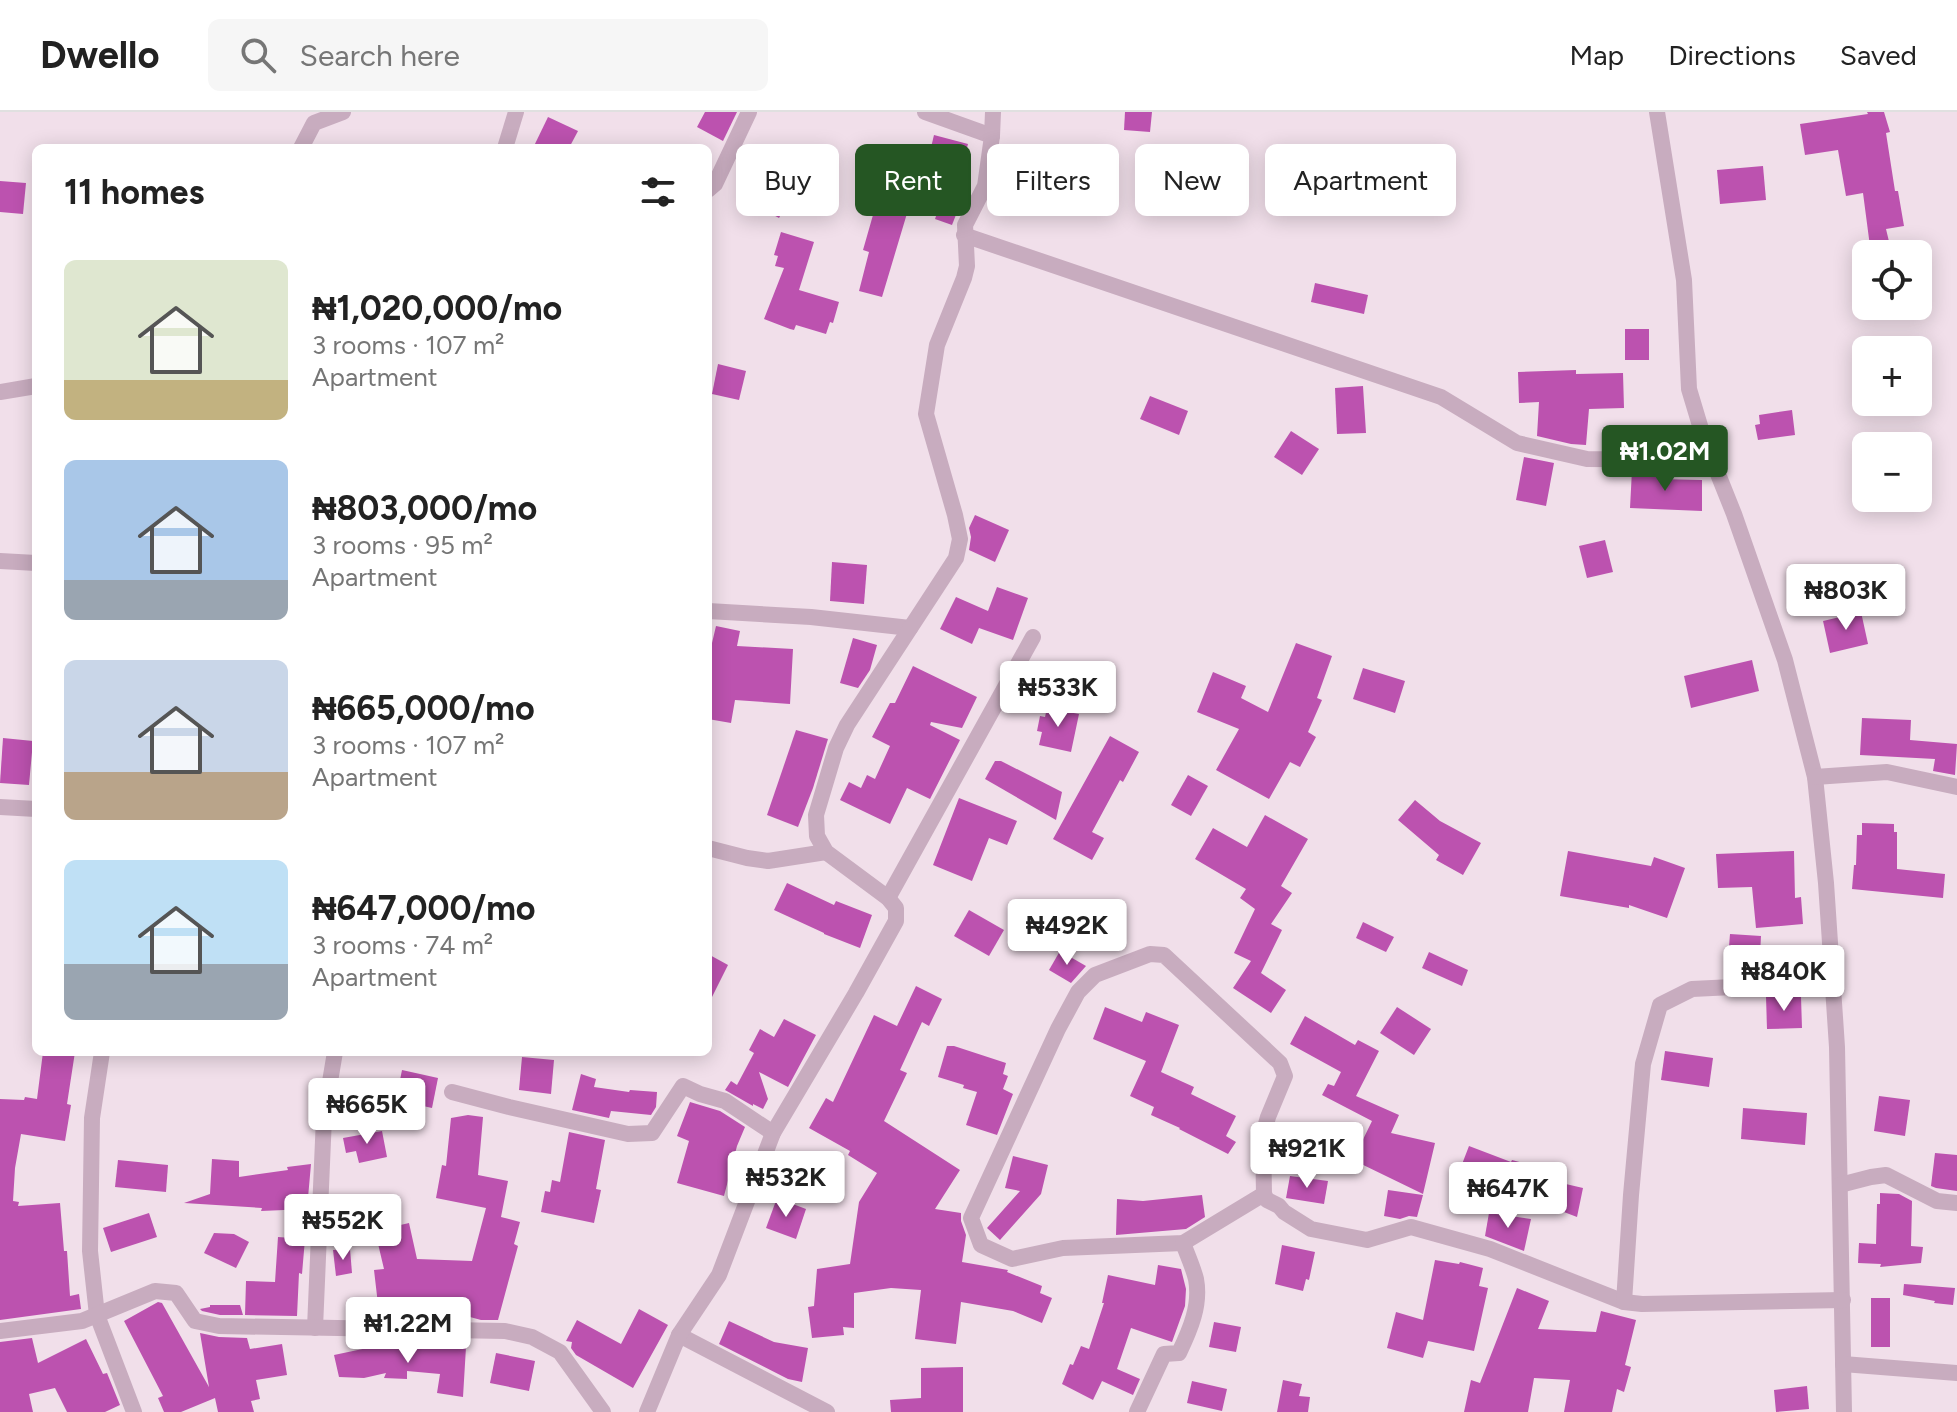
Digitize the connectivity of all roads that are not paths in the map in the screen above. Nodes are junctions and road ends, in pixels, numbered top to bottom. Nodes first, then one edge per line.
1 (343, 112) edge
2 (516, 112) edge
3 (749, 112) edge
4 (925, 112) edge
5 (993, 112) edge
6 (1657, 112) edge
7 (992, 136) junction
8 (303, 144) edge
9 (506, 144) edge
10 (712, 187) edge
11 (964, 235) junction
12 (32, 387) edge
13 (0, 392) edge
14 (1712, 460) junction
15 (0, 561) edge
16 (32, 563) edge
17 (712, 611) edge
18 (910, 628) junction
19 (1033, 637) dead end
20 (1815, 777) junction
21 (1957, 787) edge
22 (0, 807) edge
23 (32, 809) edge
24 (712, 849) edge
25 (826, 852) junction
26 (888, 898) junction
27 (1833, 986) junction
28 (101, 1056) edge
29 (334, 1056) edge
30 (452, 1092) dead end
31 (773, 1133) junction
32 (1840, 1185) junction
33 (1264, 1194) junction
34 (1957, 1203) edge
35 (1183, 1243) junction
36 (1843, 1300) junction
37 (1624, 1302) junction
38 (97, 1315) junction
39 (315, 1328) junction
40 (0, 1331) edge
41 (679, 1335) junction
42 (1843, 1364) junction
43 (1957, 1373) edge
44 (134, 1412) edge
45 (603, 1412) edge
46 (647, 1412) edge
47 (827, 1412) edge
48 (1137, 1412) edge
49 (1844, 1412) edge

1 - 8 street
2 - 9 street
3 - 10 street
4 - 7 street
5 - 7 street
6 - 14 street
7 - 11 street
11 - 14 street
11 - 18 street
12 - 13 street
14 - 20 street
15 - 16 street
17 - 18 street
18 - 25 street
19 - 26 street
20 - 21 street
20 - 27 street
22 - 23 street
24 - 25 street
25 - 26 street
26 - 31 street
27 - 32 street
27 - 37 street
28 - 38 street
29 - 39 street
30 - 31 street
31 - 41 street
32 - 34 street
32 - 36 street
33 - 35 street
33 - 35 street
33 - 37 street
35 - 48 street
36 - 37 street
36 - 42 street
38 - 39 street
38 - 40 street
38 - 44 street
39 - 45 street
41 - 46 street
41 - 47 street
42 - 43 street
42 - 49 street

